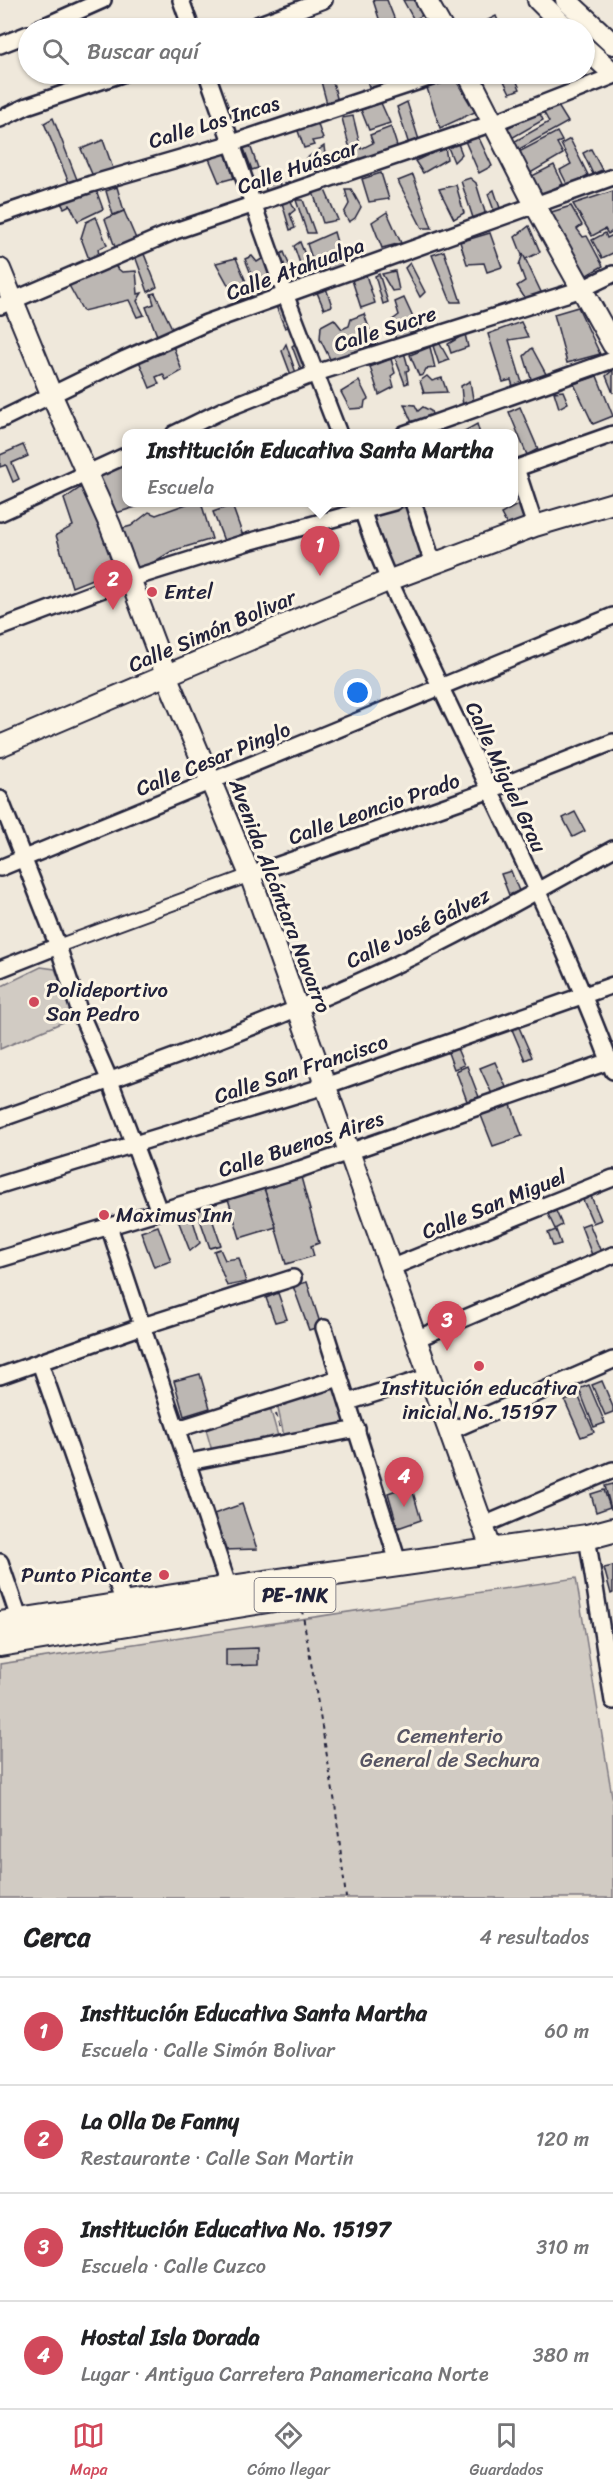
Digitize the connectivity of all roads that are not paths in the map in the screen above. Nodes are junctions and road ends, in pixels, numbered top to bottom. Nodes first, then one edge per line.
1 (103, 0) edge
2 (181, 0) edge
3 (324, 0) edge
4 (426, 0) edge
5 (538, 0) edge
6 (566, 0) edge
7 (62, 18) edge
8 (187, 18) edge
9 (276, 18) edge
10 (436, 18) edge
11 (555, 18) edge
12 (585, 18) edge
13 (595, 27) edge
14 (18, 38) edge
15 (613, 44) edge
16 (0, 45) edge
17 (595, 56) edge
18 (613, 75) edge
19 (595, 82) edge
20 (92, 84) edge
21 (211, 84) edge
22 (411, 84) edge
23 (473, 84) edge
24 (590, 84) edge
25 (0, 119) edge
26 (493, 123) junction
27 (232, 143) junction
28 (613, 177) edge
29 (254, 205) junction
30 (535, 206) junction
31 (0, 215) edge
32 (0, 268) edge
33 (613, 274) edge
34 (582, 289) junction
35 (285, 294) junction
36 (6, 303) edge
37 (613, 345) edge
38 (613, 360) edge
39 (316, 373) junction
40 (52, 396) junction
41 (0, 420) edge
42 (184, 429) edge
43 (337, 429) edge
44 (418, 429) edge
45 (613, 434) edge
46 (122, 457) edge
47 (518, 468) edge
48 (87, 473) junction
49 (518, 478) edge
50 (613, 503) edge
51 (362, 507) edge
52 (415, 507) edge
53 (0, 513) edge
54 (535, 526) junction
55 (433, 564) junction
56 (130, 579) junction
57 (390, 580) junction
58 (613, 616) edge
59 (0, 628) edge
60 (167, 676) junction
61 (441, 688) junction
62 (613, 742) edge
63 (0, 746) edge
64 (212, 782) junction
65 (488, 791) junction
66 (0, 799) edge
67 (613, 849) edge
68 (24, 858) junction
69 (0, 868) edge
70 (250, 874) junction
71 (536, 891) junction
72 (58, 946) junction
73 (0, 969) edge
74 (613, 986) edge
75 (584, 995) junction
76 (298, 1009) junction
77 (612, 1064) edge
78 (110, 1081) junction
79 (325, 1086) junction
80 (0, 1119) edge
81 (133, 1145) junction
82 (349, 1152) junction
83 (613, 1178) edge
84 (0, 1185) edge
85 (159, 1211) junction
86 (109, 1226) junction
87 (613, 1255) edge
88 (0, 1259) edge
89 (390, 1268) junction
90 (293, 1278) dead end
91 (143, 1326) junction
92 (324, 1328) dead end
93 (416, 1339) junction
94 (613, 1360) edge
95 (40, 1363) junction
96 (0, 1376) edge
97 (428, 1377) junction
98 (339, 1378) junction
99 (348, 1402) junction
100 (178, 1429) junction
101 (357, 1429) junction
102 (450, 1431) junction
103 (189, 1462) junction
104 (613, 1470) edge
105 (484, 1525) junction
106 (613, 1530) edge
107 (587, 1538) junction
108 (492, 1551) junction
109 (0, 1562) edge
110 (399, 1564) junction
111 (232, 1597) junction
112 (125, 1606) junction
113 (10, 1623) edge
114 (0, 1644) edge
115 (613, 1701) edge

1 - 7 street
2 - 8 street
3 - 9 street
4 - 10 street
5 - 11 street
6 - 12 street
13 - 15 street
14 - 16 street
17 - 18 street
18 - 19 street, Calle Huáscar
20 - 25 street
21 - 27 street
22 - 27 street, Calle Los Incas
23 - 26 street
24 - 26 street, Calle Huáscar
26 - 29 street, Calle Huáscar
26 - 30 street
27 - 29 street
27 - 31 street, Calle Los Incas
28 - 30 street, Calle Atahualpa
29 - 35 street
29 - 36 street, Calle Huáscar
30 - 34 street
30 - 35 street, Calle Atahualpa
32 - 36 street, Avenida Alcántara Navarro
33 - 34 street, Calle Sucre
34 - 37 street
34 - 39 street, Calle Sucre
35 - 39 street
35 - 40 street, Calle Atahualpa
36 - 40 street, Avenida Alcántara Navarro
38 - 44 street
39 - 42 street, Calle Sucre
39 - 43 street
40 - 41 street, Calle Atahualpa
40 - 48 street, Avenida Alcántara Navarro
45 - 47 street
46 - 48 street
48 - 53 street
48 - 56 street, Avenida Alcántara Navarro
49 - 54 street
50 - 54 street, Calle Simón Bolivar
51 - 56 street
51 - 57 street, Calle Miguel Grau
52 - 55 street
54 - 55 street, Calle Simón Bolivar
55 - 57 street, Calle Simón Bolivar
56 - 59 street
56 - 60 street, Avenida Alcántara Navarro
57 - 60 street, Calle Simón Bolivar
57 - 61 street, Calle Miguel Grau
58 - 61 street, Calle Cesar Pinglo
60 - 63 street, Calle Simón Bolivar
60 - 64 street, Avenida Alcántara Navarro
61 - 64 street, Calle Cesar Pinglo
61 - 65 street, Calle Miguel Grau
62 - 65 street, Calle Leoncio Prado
64 - 68 street, Calle Cesar Pinglo
64 - 70 street, Avenida Alcántara Navarro
65 - 70 street, Calle Leoncio Prado
65 - 71 street, Calle Miguel Grau
66 - 68 street
67 - 71 street, Calle José Gálvez
68 - 69 street, Calle Cesar Pinglo
68 - 72 street
70 - 72 street
70 - 76 street, Avenida Alcántara Navarro
71 - 75 street, Calle Miguel Grau
71 - 76 street, Calle José Gálvez
72 - 73 street
72 - 78 street
74 - 75 street, Calle San Francisco
75 - 77 street, Calle Miguel Grau
75 - 79 street, Calle San Francisco
76 - 78 street, Calle José Gálvez
76 - 79 street, Avenida Alcántara Navarro
77 - 82 street, Calle Buenos Aires
78 - 80 street, Calle José Gálvez
78 - 81 street
79 - 81 street, Calle San Francisco
79 - 82 street, Avenida Alcántara Navarro
81 - 84 street, Calle San Francisco
81 - 85 street
82 - 85 street, Calle Buenos Aires
82 - 89 street, Avenida Alcántara Navarro
83 - 89 street, Calle San Miguel
85 - 86 street, Calle Buenos Aires
86 - 88 street, Calle Buenos Aires
86 - 91 street
87 - 93 street
89 - 93 street, Avenida Alcántara Navarro
90 - 91 street
91 - 95 street
91 - 100 street
92 - 98 street
93 - 97 street, Avenida Alcántara Navarro
94 - 102 street
95 - 96 street
95 - 112 street
97 - 99 street
97 - 102 street, Avenida Alcántara Navarro
98 - 99 street
98 - 100 street
99 - 101 street
100 - 103 street
101 - 103 street
101 - 110 street
102 - 105 street, Avenida Alcántara Navarro
103 - 111 street
104 - 105 street
105 - 108 street, Avenida Alcántara Navarro
106 - 107 main road, PE-1NK
107 - 108 main road, PE-1NK
107 - 111 main road, PE-1NK
107 - 115 street
108 - 110 main road, PE-1NK
109 - 113 street
110 - 111 main road, PE-1NK
111 - 112 main road, PE-1NK
111 - 114 main road, PE-1NK
112 - 113 main road, PE-1NK

